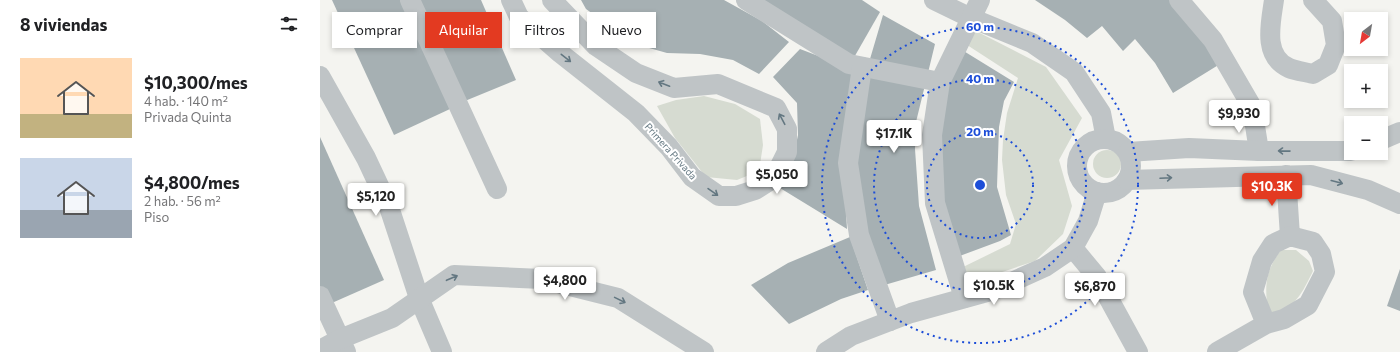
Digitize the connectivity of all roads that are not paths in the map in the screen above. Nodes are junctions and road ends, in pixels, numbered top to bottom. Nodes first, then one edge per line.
1 (410, 0) edge
2 (510, 0) edge
3 (552, 0) edge
4 (746, 0) edge
5 (934, 0) edge
6 (980, 0) edge
7 (1179, 0) edge
8 (1274, 0) edge
9 (1313, 0) edge
10 (971, 18) junction
11 (862, 67) junction
12 (320, 76) edge
13 (940, 82) junction
14 (1400, 132) edge
15 (1388, 137) edge
16 (1106, 138) junction
17 (1189, 148) junction
18 (1259, 151) junction
19 (1344, 151) edge
20 (1128, 152) junction
21 (1310, 152) junction
22 (1286, 175) junction
23 (1311, 175) junction
24 (1187, 177) junction
25 (1127, 180) junction
26 (497, 189) dead end
27 (1097, 192) junction
28 (1400, 204) edge
29 (1290, 236) junction
30 (1073, 248) junction
31 (320, 296) edge
32 (419, 298) junction
33 (964, 298) junction
34 (890, 321) junction
35 (1266, 324) junction
36 (343, 346) edge
37 (320, 350) edge
38 (442, 352) edge
39 (704, 352) edge
40 (826, 352) edge
41 (1138, 352) edge
42 (1217, 352) edge

1 - 26 street
2 -> 3 street, Primera Privada
4 - 11 street
5 - 10 street
6 - 10 street
7 - 18 street
8 - 9 street
10 - 13 street
10 - 16 street
11 - 13 street
11 - 34 street
12 - 32 street
13 - 33 street
14 - 15 street
16 - 20 street
16 - 27 street
17 - 18 street
17 - 20 street
17 - 24 street
21 -> 18 street
19 - 21 street
20 - 25 street
21 - 23 street
22 - 23 street
22 - 24 street
22 - 29 street
23 -> 28 street
25 -> 24 street
25 - 27 street
27 - 30 street
29 - 35 street
29 - 35 street
30 - 33 street
30 - 41 street
31 - 36 street
32 - 36 street
32 - 38 street
32 -> 39 street
33 - 34 street
34 - 40 street
35 - 42 street
36 - 37 street

